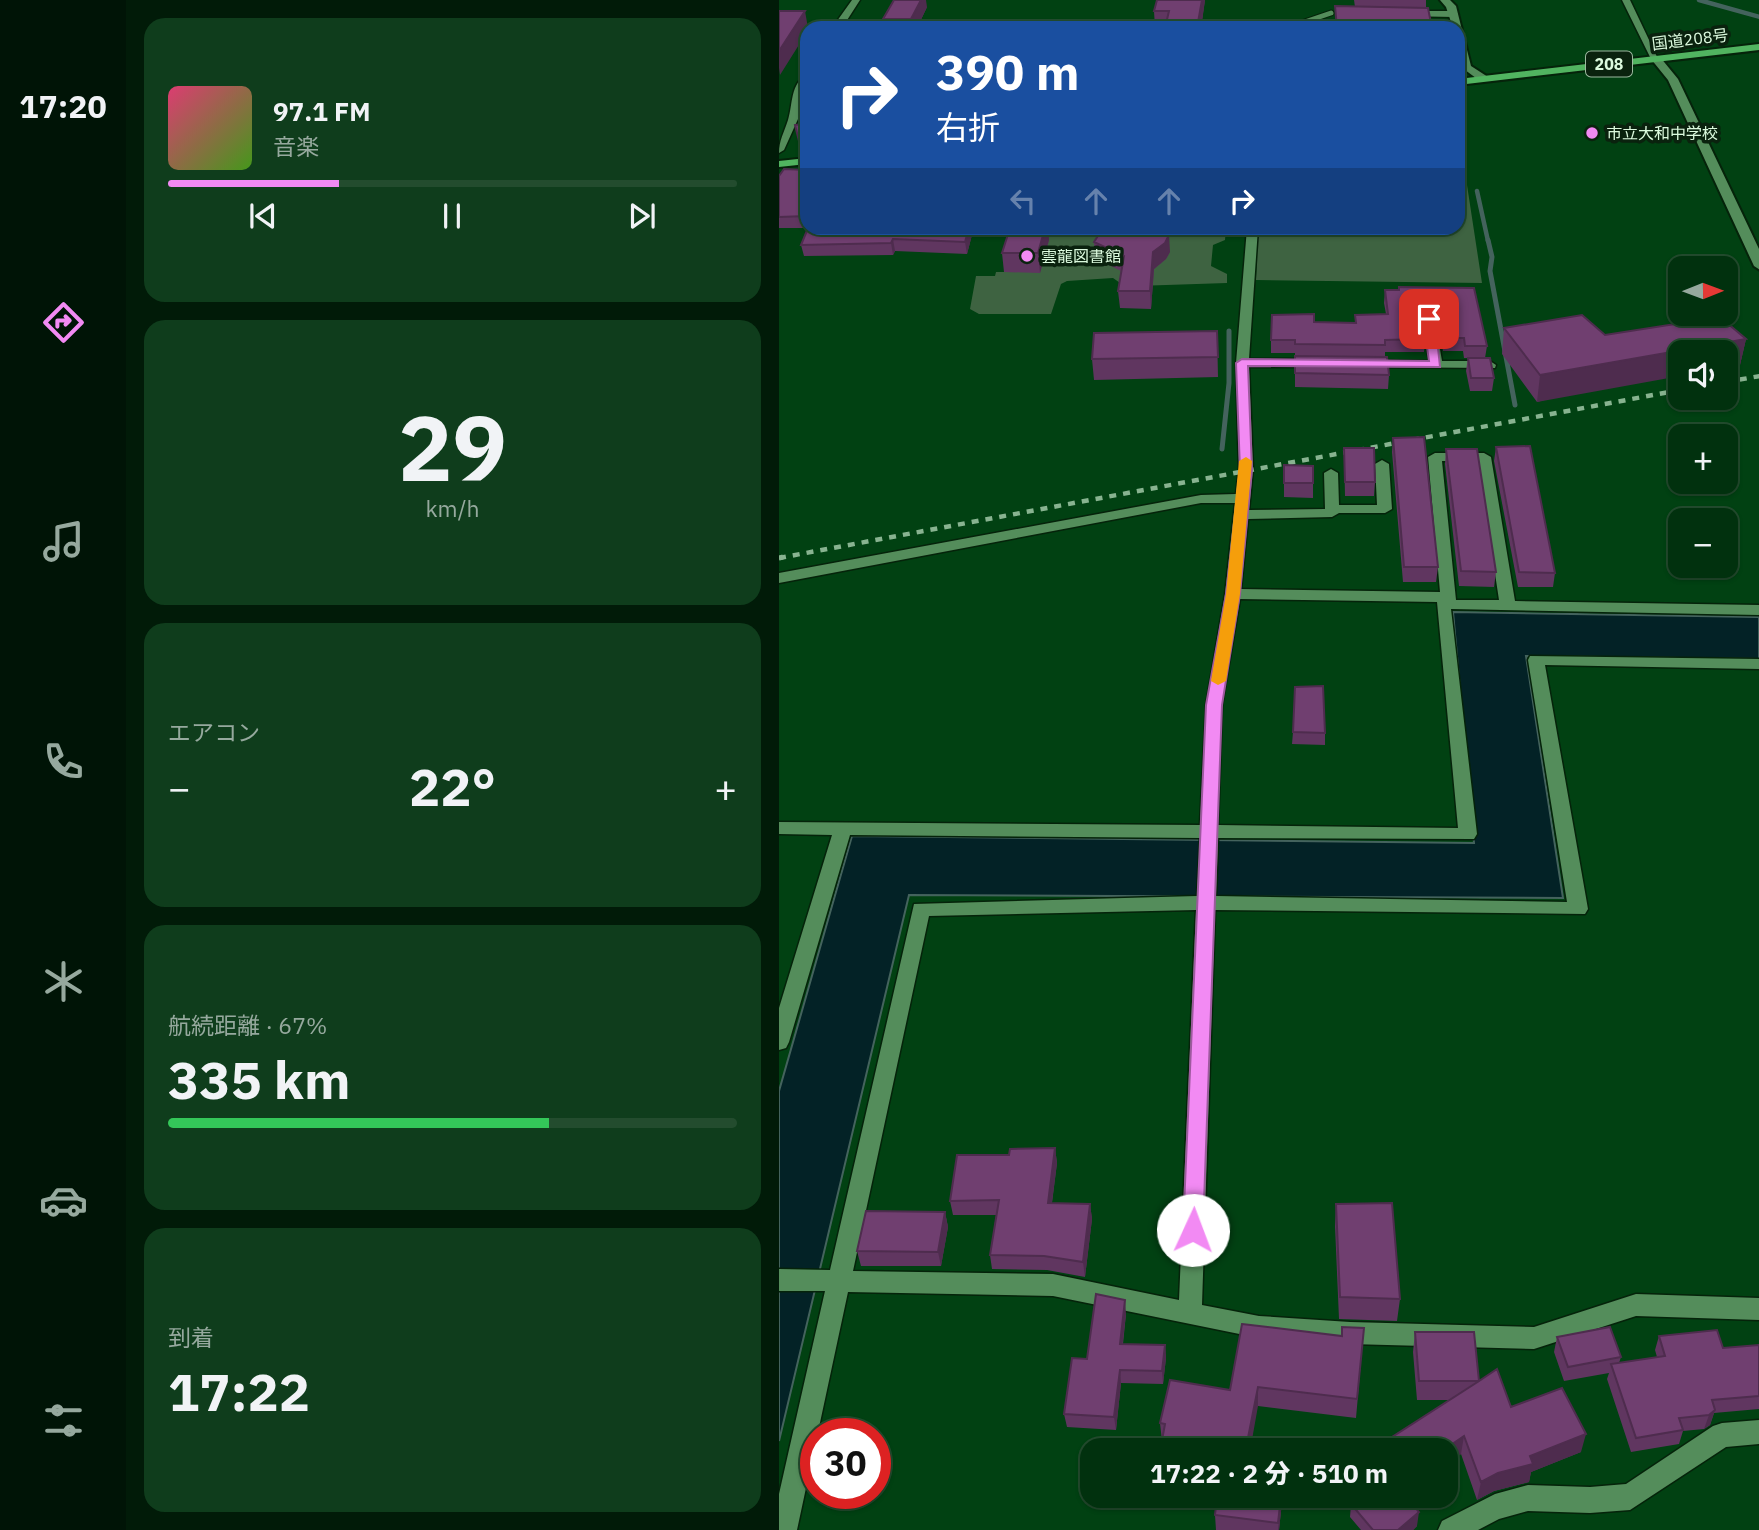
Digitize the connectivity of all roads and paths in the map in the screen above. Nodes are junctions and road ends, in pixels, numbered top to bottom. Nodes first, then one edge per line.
1 (856, 0) edge
2 (1445, 0) edge
3 (1627, 0) edge
4 (1331, 13) joint
5 (1344, 13) edge
6 (1394, 14) edge
7 (1454, 14) junction
8 (842, 21) edge
9 (1308, 21) edge
10 (1456, 21) edge
11 (1759, 47) edge
12 (1656, 59) junction
13 (1465, 62) edge
14 (1484, 79) junction
15 (1465, 81) edge
16 (800, 88) edge
17 (779, 150) edge
18 (800, 162) edge
19 (779, 164) edge
20 (1251, 235) edge
21 (1759, 265) edge
22 (1429, 319) dead end
23 (1242, 363) junction
24 (1436, 364) junction
25 (1490, 365) edge
26 (1382, 464) dead end
27 (1331, 473) dead end
28 (1243, 507) junction
29 (1332, 509) junction
30 (779, 578) edge
31 (1233, 594) junction
32 (1449, 600) junction
33 (1508, 605) junction
34 (1759, 610) edge
35 (1759, 664) edge
36 (779, 828) edge
37 (843, 829) junction
38 (1208, 832) junction
39 (1204, 903) junction
40 (779, 1042) edge
41 (842, 1279) junction
42 (779, 1280) edge
43 (1759, 1309) edge
44 (1190, 1311) junction
45 (1759, 1432) edge
46 (784, 1530) edge
47 (1451, 1530) edge

1 - 8 street
2 - 7 street
3 - 12 street
4 - 5 street
4 - 9 lane
6 - 7 street
7 - 10 street
11 - 12 highway, 国道208号 / 208
12 - 14 highway, 国道208号 / 208
12 - 21 street
13 - 14 street
14 - 15 highway, 国道208号 / 208
16 - 17 street
18 - 19 highway
20 - 23 street
22 - 24 street
23 - 24 street
23 - 28 street
24 - 25 street
26 - 29 street
27 - 29 street
28 - 29 street
28 - 30 street
28 - 31 street
31 - 32 street
31 - 38 street
32 - 33 street
32 - 33 street
32 - 38 street
33 - 34 street
35 - 39 street
36 - 37 street
37 - 38 street
37 - 40 street
38 - 39 street
39 - 41 street
39 - 44 street
41 - 42 street
41 - 44 street
41 - 46 street
43 - 44 street
45 - 47 street

